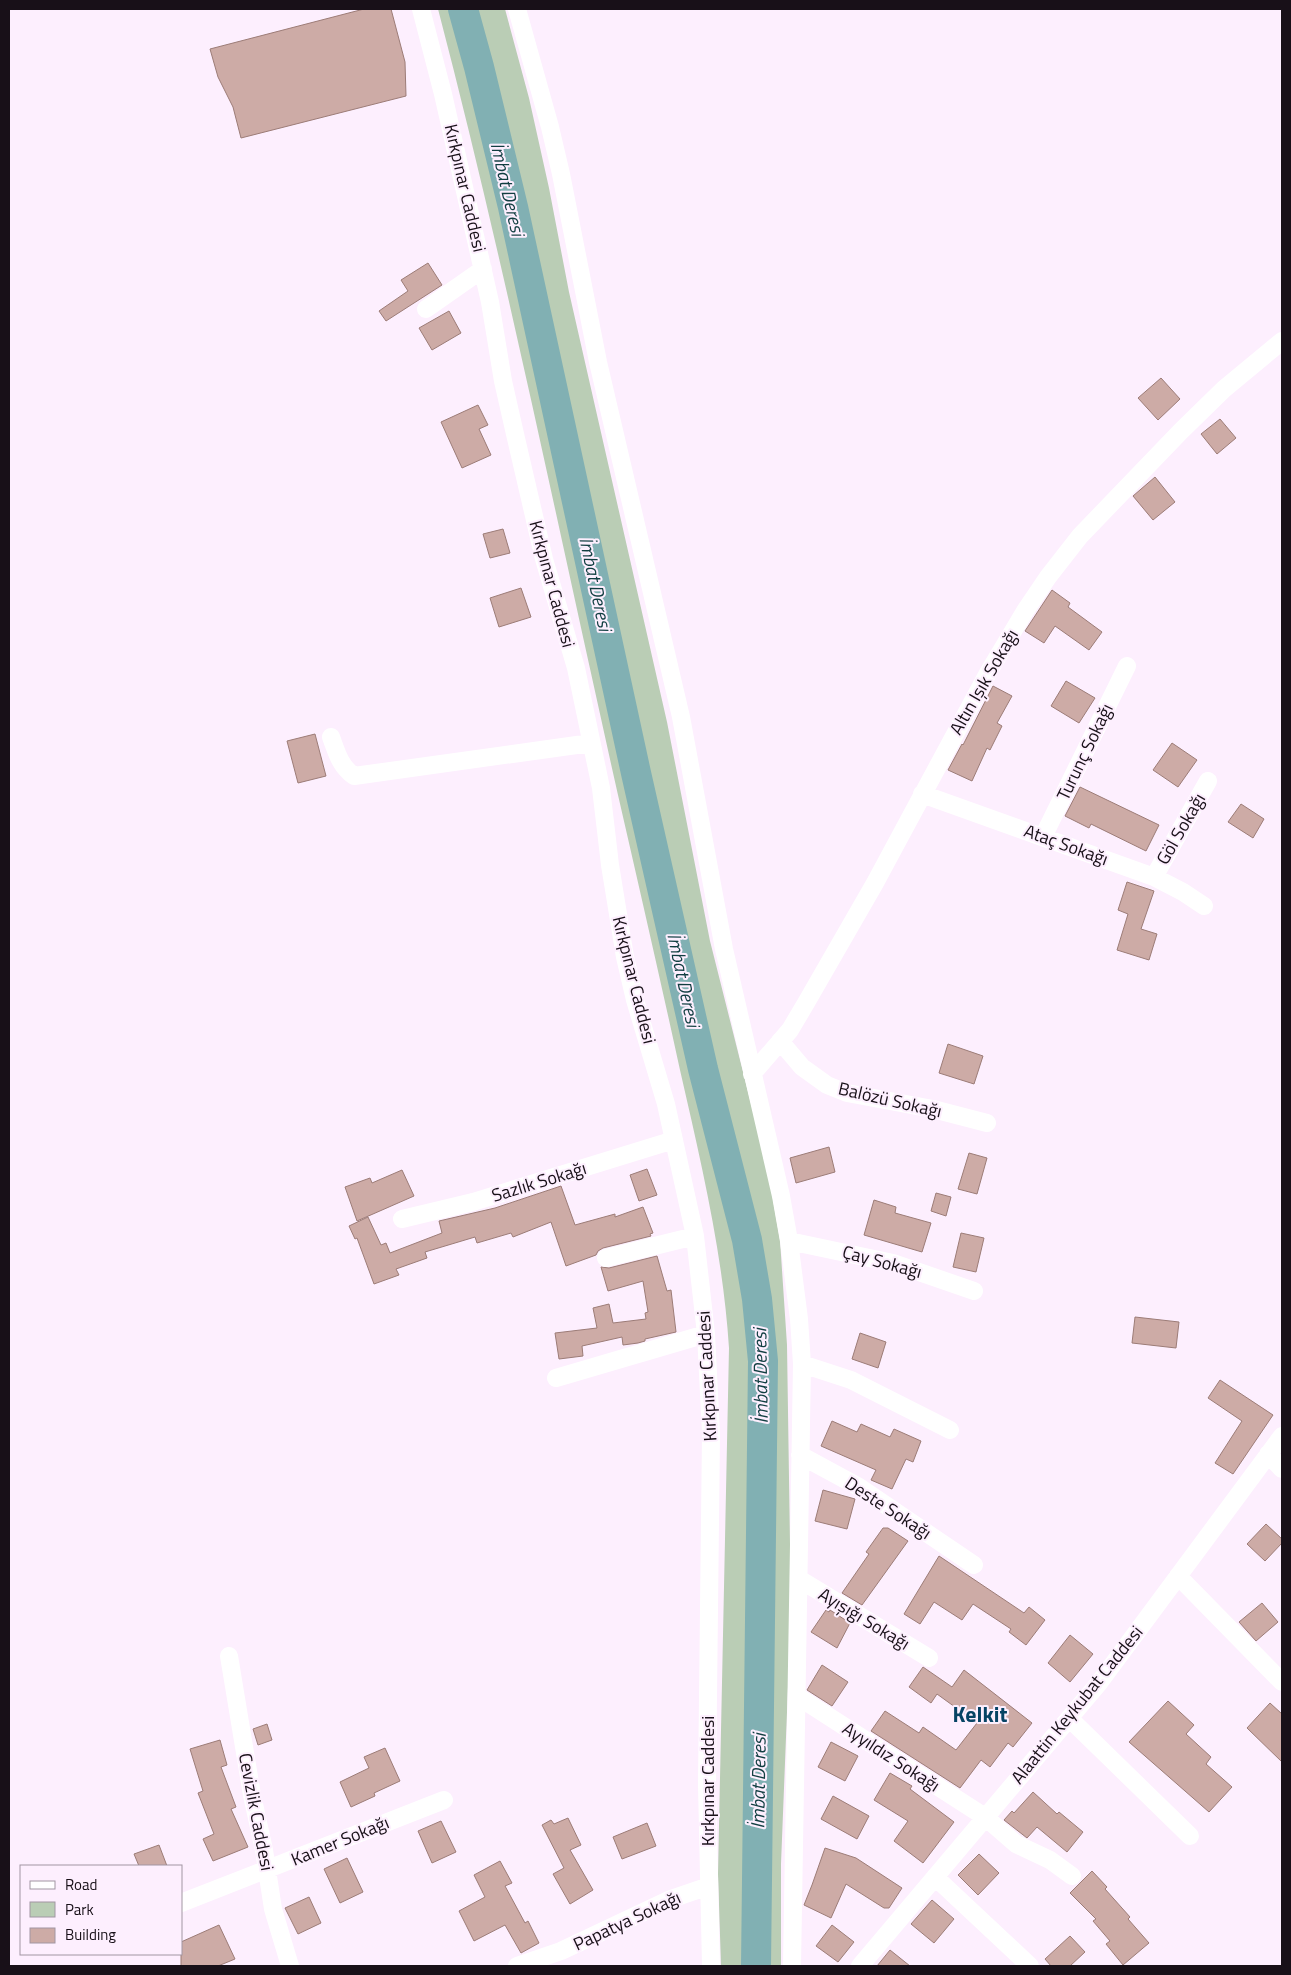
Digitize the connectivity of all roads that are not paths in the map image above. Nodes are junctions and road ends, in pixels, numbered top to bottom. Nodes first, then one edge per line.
1 (421, 9) edge
2 (517, 9) edge
3 (483, 269) junction
4 (426, 309) dead end
5 (1282, 341) edge
6 (1127, 666) dead end
7 (331, 737) dead end
8 (591, 743) junction
9 (1208, 781) dead end
10 (922, 794) junction
11 (1043, 837) junction
12 (1154, 877) junction
13 (1204, 906) dead end
14 (780, 1042) junction
15 (752, 1074) junction
16 (987, 1122) dead end
17 (674, 1140) junction
18 (402, 1219) dead end
19 (695, 1236) junction
20 (790, 1241) junction
21 (606, 1258) dead end
22 (974, 1290) dead end
23 (706, 1334) junction
24 (802, 1364) junction
25 (556, 1378) dead end
26 (950, 1430) dead end
27 (1282, 1436) edge
28 (800, 1455) junction
29 (1275, 1456) edge
30 (1282, 1469) edge
31 (974, 1564) dead end
32 (1178, 1576) junction
33 (799, 1580) junction
34 (229, 1656) dead end
35 (929, 1658) dead end
36 (1282, 1682) edge
37 (797, 1696) junction
38 (1070, 1719) junction
39 (444, 1800) dead end
40 (985, 1817) junction
41 (1190, 1836) dead end
42 (267, 1869) junction
43 (1072, 1876) dead end
44 (934, 1877) junction
45 (709, 1886) junction
46 (182, 1903) edge
47 (290, 1966) edge
48 (516, 1966) edge
49 (711, 1966) edge
50 (792, 1966) edge
51 (860, 1966) edge
52 (1030, 1966) edge

1 - 3 street, Kırkpınar Caddesi
2 - 15 street
3 - 4 street
3 - 8 street, Kırkpınar Caddesi
5 - 10 street, Altın Işık Sokağı
6 - 11 street, Turunç Sokağı
7 - 8 street
8 - 17 street, Kırkpınar Caddesi
9 - 12 street, Göl Sokağı
10 - 11 street, Ataç Sokağı
10 - 14 street, Altın Işık Sokağı
11 - 12 street, Ataç Sokağı
12 - 13 street, Ataç Sokağı
14 - 15 street, Altın Işık Sokağı
14 - 16 street, Balözü Sokağı
15 - 20 street
17 - 18 street, Sazlık Sokağı
17 - 19 street, Kırkpınar Caddesi
19 - 21 street
19 - 23 street, Kırkpınar Caddesi
20 - 22 street, Çay Sokağı
20 - 24 street
23 - 25 street
23 - 45 street, Kırkpınar Caddesi
24 - 26 street
24 - 28 street
27 - 29 street, Alaattin Keykubat Caddesi
28 - 31 street, Deste Sokağı
28 - 33 street
29 - 30 street
29 - 32 street, Alaattin Keykubat Caddesi
32 - 36 street
32 - 38 street, Alaattin Keykubat Caddesi
33 - 35 street, Ayışığı Sokağı
33 - 37 street
34 - 42 street, Cevizlik Caddesi
37 - 40 street, Ayyıldız Sokağı
37 - 50 street
38 - 40 street, Alaattin Keykubat Caddesi
38 - 41 street
39 - 42 street, Kamer Sokağı
40 - 43 street, Ayyıldız Sokağı
40 - 44 street, Alaattin Keykubat Caddesi
42 - 46 street, Kamer Sokağı
42 - 47 street, Cevizlik Caddesi
44 - 51 street, Alaattin Keykubat Caddesi
44 - 52 street
45 - 48 street, Papatya Sokağı
45 - 49 street, Kırkpınar Caddesi

